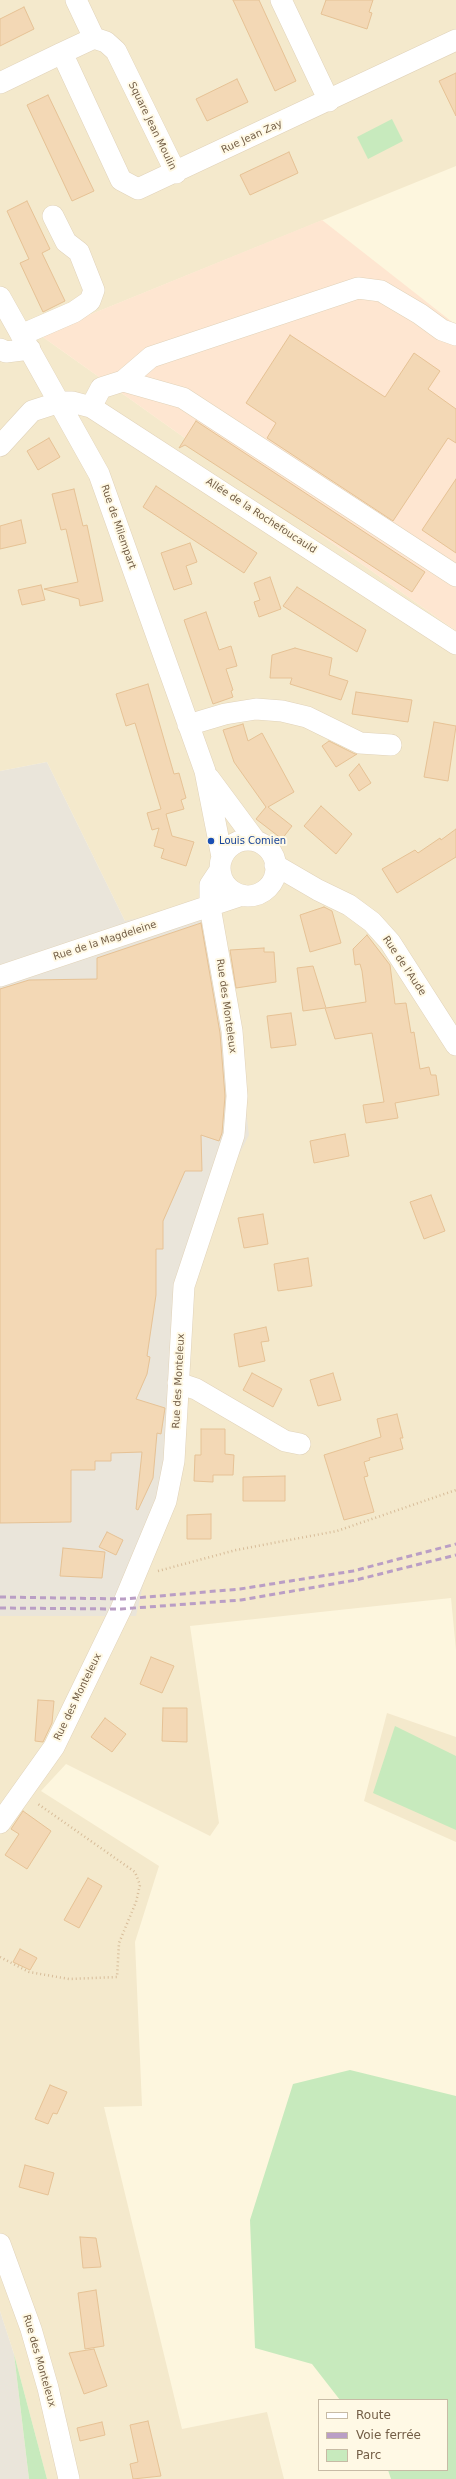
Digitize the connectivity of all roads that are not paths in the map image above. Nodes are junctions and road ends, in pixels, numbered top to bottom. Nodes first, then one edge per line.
1 (76, 0) edge
2 (281, 0) edge
3 (94, 38) junction
4 (456, 40) edge
5 (62, 54) junction
6 (0, 83) edge
7 (329, 101) junction
8 (176, 173) junction
9 (53, 216) dead end
10 (0, 297) edge
11 (16, 331) edge
12 (456, 335) edge
13 (0, 349) edge
14 (123, 381) junction
15 (60, 402) junction
16 (91, 407) junction
17 (0, 446) edge
18 (456, 576) edge
19 (456, 644) edge
20 (188, 725) junction
21 (391, 745) dead end
22 (205, 772) junction
23 (255, 840) junction
24 (221, 863) junction
25 (275, 865) junction
26 (318, 890) junction
27 (263, 891) junction
28 (242, 895) junction
29 (210, 907) junction
30 (0, 976) edge
31 (456, 1045) edge
32 (178, 1383) junction
33 (300, 1444) dead end
34 (0, 1823) edge
35 (0, 2244) edge
36 (69, 2479) edge

1 - 3 street
2 - 7 street
3 - 5 street
3 - 8 street, Square Jean Moulin
4 - 7 street, Rue Jean Zay
5 - 6 street
5 - 8 street, Square Jean Moulin
7 - 8 street, Rue Jean Zay
9 - 11 street
10 - 11 street, Rue de Milempart
11 - 13 street
11 - 15 street, Rue de Milempart
12 - 14 street
14 - 16 street
14 - 18 street
15 - 16 street, Allée de la Rochefoucauld
15 - 17 street
15 - 20 street, Rue de Milempart
16 - 19 street, Allée de la Rochefoucauld
20 - 21 street
20 - 22 street, Rue de Milempart
22 - 23 street, Rue de Milempart
22 - 24 street, Rue de Milempart
23 - 24 street
23 - 25 street
24 - 28 street
24 - 29 street, Rue des Monteleux
25 - 26 street, Rue de l'Aude
25 - 27 street
26 - 27 street
26 - 31 street, Rue de l'Aude
27 - 28 street
28 - 29 street, Rue de la Magdeleine
29 - 30 street, Rue de la Magdeleine
29 - 32 street, Rue des Monteleux
32 - 33 street
32 - 34 street, Rue des Monteleux
35 - 36 street, Rue des Monteleux

